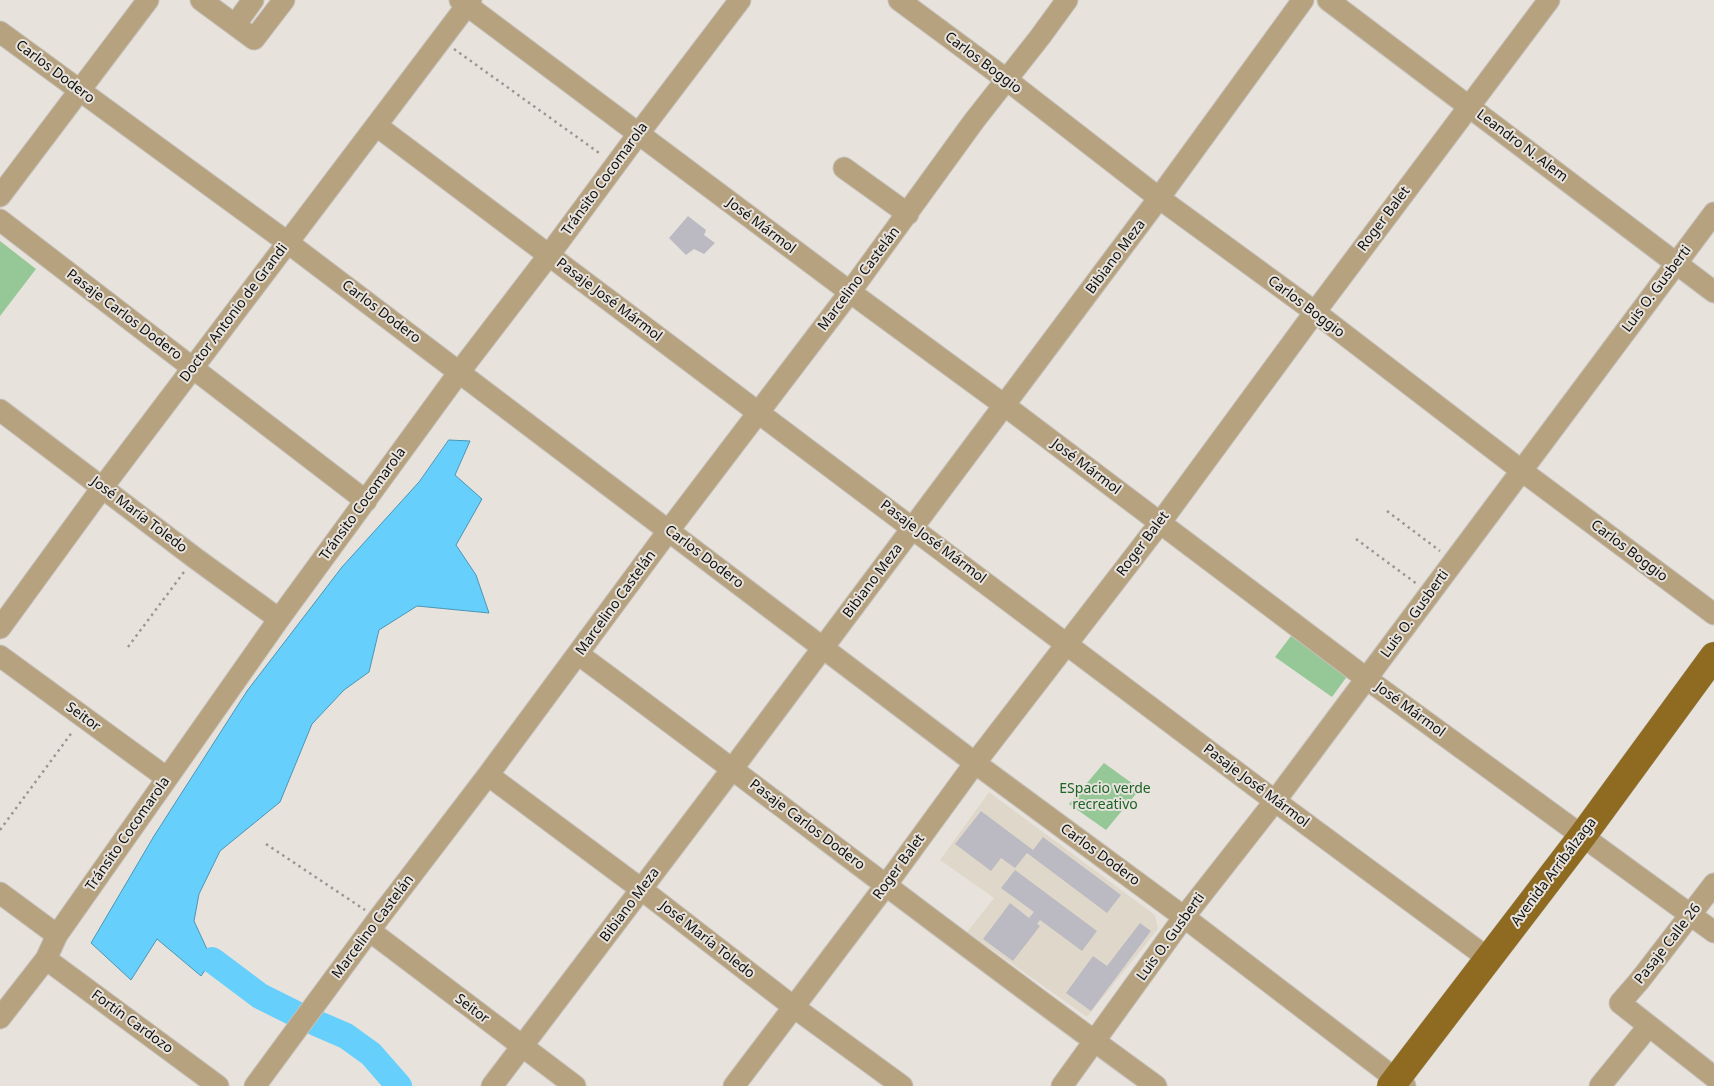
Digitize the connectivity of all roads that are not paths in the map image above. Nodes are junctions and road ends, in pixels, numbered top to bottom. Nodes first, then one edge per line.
1 (148, 0) edge
2 (201, 0) edge
3 (253, 0) edge
4 (284, 0) edge
5 (740, 0) edge
6 (899, 0) edge
7 (1067, 0) edge
8 (1303, 0) edge
9 (1328, 0) edge
10 (1549, 0) edge
11 (466, 2) edge
12 (235, 25) junction
13 (0, 32) edge
14 (1007, 80) junction
15 (79, 90) junction
16 (1469, 106) junction
17 (377, 126) junction
18 (639, 133) junction
19 (844, 168) dead end
20 (0, 196) edge
21 (1159, 198) junction
22 (908, 214) junction
23 (1714, 214) edge
24 (0, 220) edge
25 (288, 242) junction
26 (549, 255) junction
27 (1676, 264) junction
28 (850, 292) junction
29 (1714, 292) edge
30 (1315, 312) junction
31 (194, 368) junction
32 (460, 371) junction
33 (1004, 405) junction
34 (0, 410) edge
35 (758, 412) junction
36 (1522, 471) junction
37 (102, 488) junction
38 (366, 501) junction
39 (1160, 523) junction
40 (913, 527) junction
41 (669, 530) junction
42 (1714, 614) edge
43 (279, 620) junction
44 (0, 628) edge
45 (1068, 644) junction
46 (823, 647) junction
47 (578, 654) junction
48 (0, 656) edge
49 (1714, 656) edge
50 (1367, 678) junction
51 (975, 763) junction
52 (733, 768) junction
53 (488, 775) junction
54 (167, 778) junction
55 (1275, 801) junction
56 (1583, 835) junction
57 (1714, 884) edge
58 (886, 885) junction
59 (641, 890) junction
60 (0, 893) edge
61 (1691, 915) junction
62 (1184, 917) junction
63 (374, 925) junction
64 (1714, 932) edge
65 (57, 936) junction
66 (46, 959) junction
67 (1489, 959) junction
68 (794, 1008) junction
69 (0, 1018) edge
70 (1648, 1027) junction
71 (1095, 1042) junction
72 (522, 1047) junction
73 (1714, 1077) edge
74 (1398, 1084) edge
75 (897, 1085) edge
76 (218, 1086) edge
77 (255, 1086) edge
78 (492, 1086) edge
79 (575, 1086) edge
80 (734, 1086) edge
81 (1062, 1086) edge
82 (1156, 1086) edge
83 (1600, 1086) edge

1 - 15 street
2 - 12 street
3 - 12 street
4 - 12 street
5 - 18 street, Tránsito Cocomarola
6 - 14 street, Carlos Boggio
7 - 14 street, Marcelino Castelán
8 - 21 street, Bibiano Meza
9 - 16 street, Leandro N. Alem
10 - 16 street, Roger Balet
11 - 17 street, Doctor Antonio de Grandi
11 - 18 street, José Mármol
13 - 15 street, Carlos Dodero
14 - 21 street, Carlos Boggio
14 - 22 street, Marcelino Castelán
15 - 20 street
15 - 25 street, Carlos Dodero
16 - 27 street, Leandro N. Alem
16 - 30 street, Roger Balet
17 - 25 street, Doctor Antonio de Grandi
17 - 26 street, Pasaje José Mármol
18 - 26 street, Tránsito Cocomarola
18 - 28 street, José Mármol
19 - 22 street
21 - 30 street, Carlos Boggio
21 - 33 street, Bibiano Meza
22 - 28 street, Marcelino Castelán
23 - 27 street, Luis O. Gusberti
24 - 31 street, Pasaje Carlos Dodero
25 - 31 street, Doctor Antonio de Grandi
25 - 32 street, Carlos Dodero
26 - 32 street, Tránsito Cocomarola
26 - 35 street, Pasaje José Mármol
27 - 29 street, Leandro N. Alem
27 - 36 street, Luis O. Gusberti
28 - 33 street, José Mármol
28 - 35 street, Marcelino Castelán
30 - 36 street, Carlos Boggio
30 - 39 street, Roger Balet
31 - 37 street, Doctor Antonio de Grandi
31 - 38 street, Pasaje Carlos Dodero
32 - 38 street, Tránsito Cocomarola
32 - 41 street, Carlos Dodero
33 - 39 street, José Mármol
33 - 40 street, Bibiano Meza
34 - 37 street, José María Toledo
35 - 40 street, Pasaje José Mármol
35 - 41 street, Marcelino Castelán
36 - 42 street, Carlos Boggio
36 - 50 street, Luis O. Gusberti
37 - 43 street, José María Toledo
37 - 44 street, Doctor Antonio de Grandi
38 - 43 street, Tránsito Cocomarola
39 - 45 street, Roger Balet
39 - 50 street, José Mármol
40 - 45 street, Pasaje José Mármol
40 - 46 street, Bibiano Meza
41 - 46 street, Carlos Dodero
41 - 47 street, Marcelino Castelán
43 - 54 street, Tránsito Cocomarola
45 - 51 street, Roger Balet
45 - 55 street, Pasaje José Mármol
46 - 51 street, Carlos Dodero
46 - 52 street, Bibiano Meza
47 - 52 street, Pasaje Carlos Dodero
47 - 53 street, Marcelino Castelán
48 - 54 street, Seitor
49 - 56 main road, Avenida Arribálzaga
50 - 55 street, Luis O. Gusberti
50 - 56 street, José Mármol
51 - 58 street, Roger Balet
51 - 62 street, Carlos Dodero
52 - 58 street, Pasaje Carlos Dodero
52 - 59 street, Bibiano Meza
53 - 59 street, José María Toledo
53 - 63 street, Marcelino Castelán
54 - 65 street, Tránsito Cocomarola
55 - 62 street, Luis O. Gusberti
55 - 67 street, Pasaje José Mármol
56 - 61 street, José Mármol
56 - 67 main road, Avenida Arribálzaga
57 - 61 street, Pasaje Calle 26
58 - 68 street, Roger Balet
58 - 71 street, Pasaje Carlos Dodero
59 - 68 street, José María Toledo
59 - 72 street, Bibiano Meza
60 - 65 street
61 - 64 street, José Mármol
61 - 70 street, Pasaje Calle 26
62 - 71 street, Luis O. Gusberti
62 - 74 street, Carlos Dodero
63 - 72 street, Seitor
63 - 77 street, Marcelino Castelán
65 - 66 street, Tránsito Cocomarola
66 - 69 street, Tránsito Cocomarola
66 - 76 street, Fortín Cardozo
67 - 74 main road, Avenida Arribálzaga
68 - 75 street, José María Toledo
68 - 80 street, Roger Balet
70 - 73 street
70 - 83 street
71 - 81 street, Luis O. Gusberti
71 - 82 street, Pasaje Carlos Dodero
72 - 78 street, Bibiano Meza
72 - 79 street, Seitor

